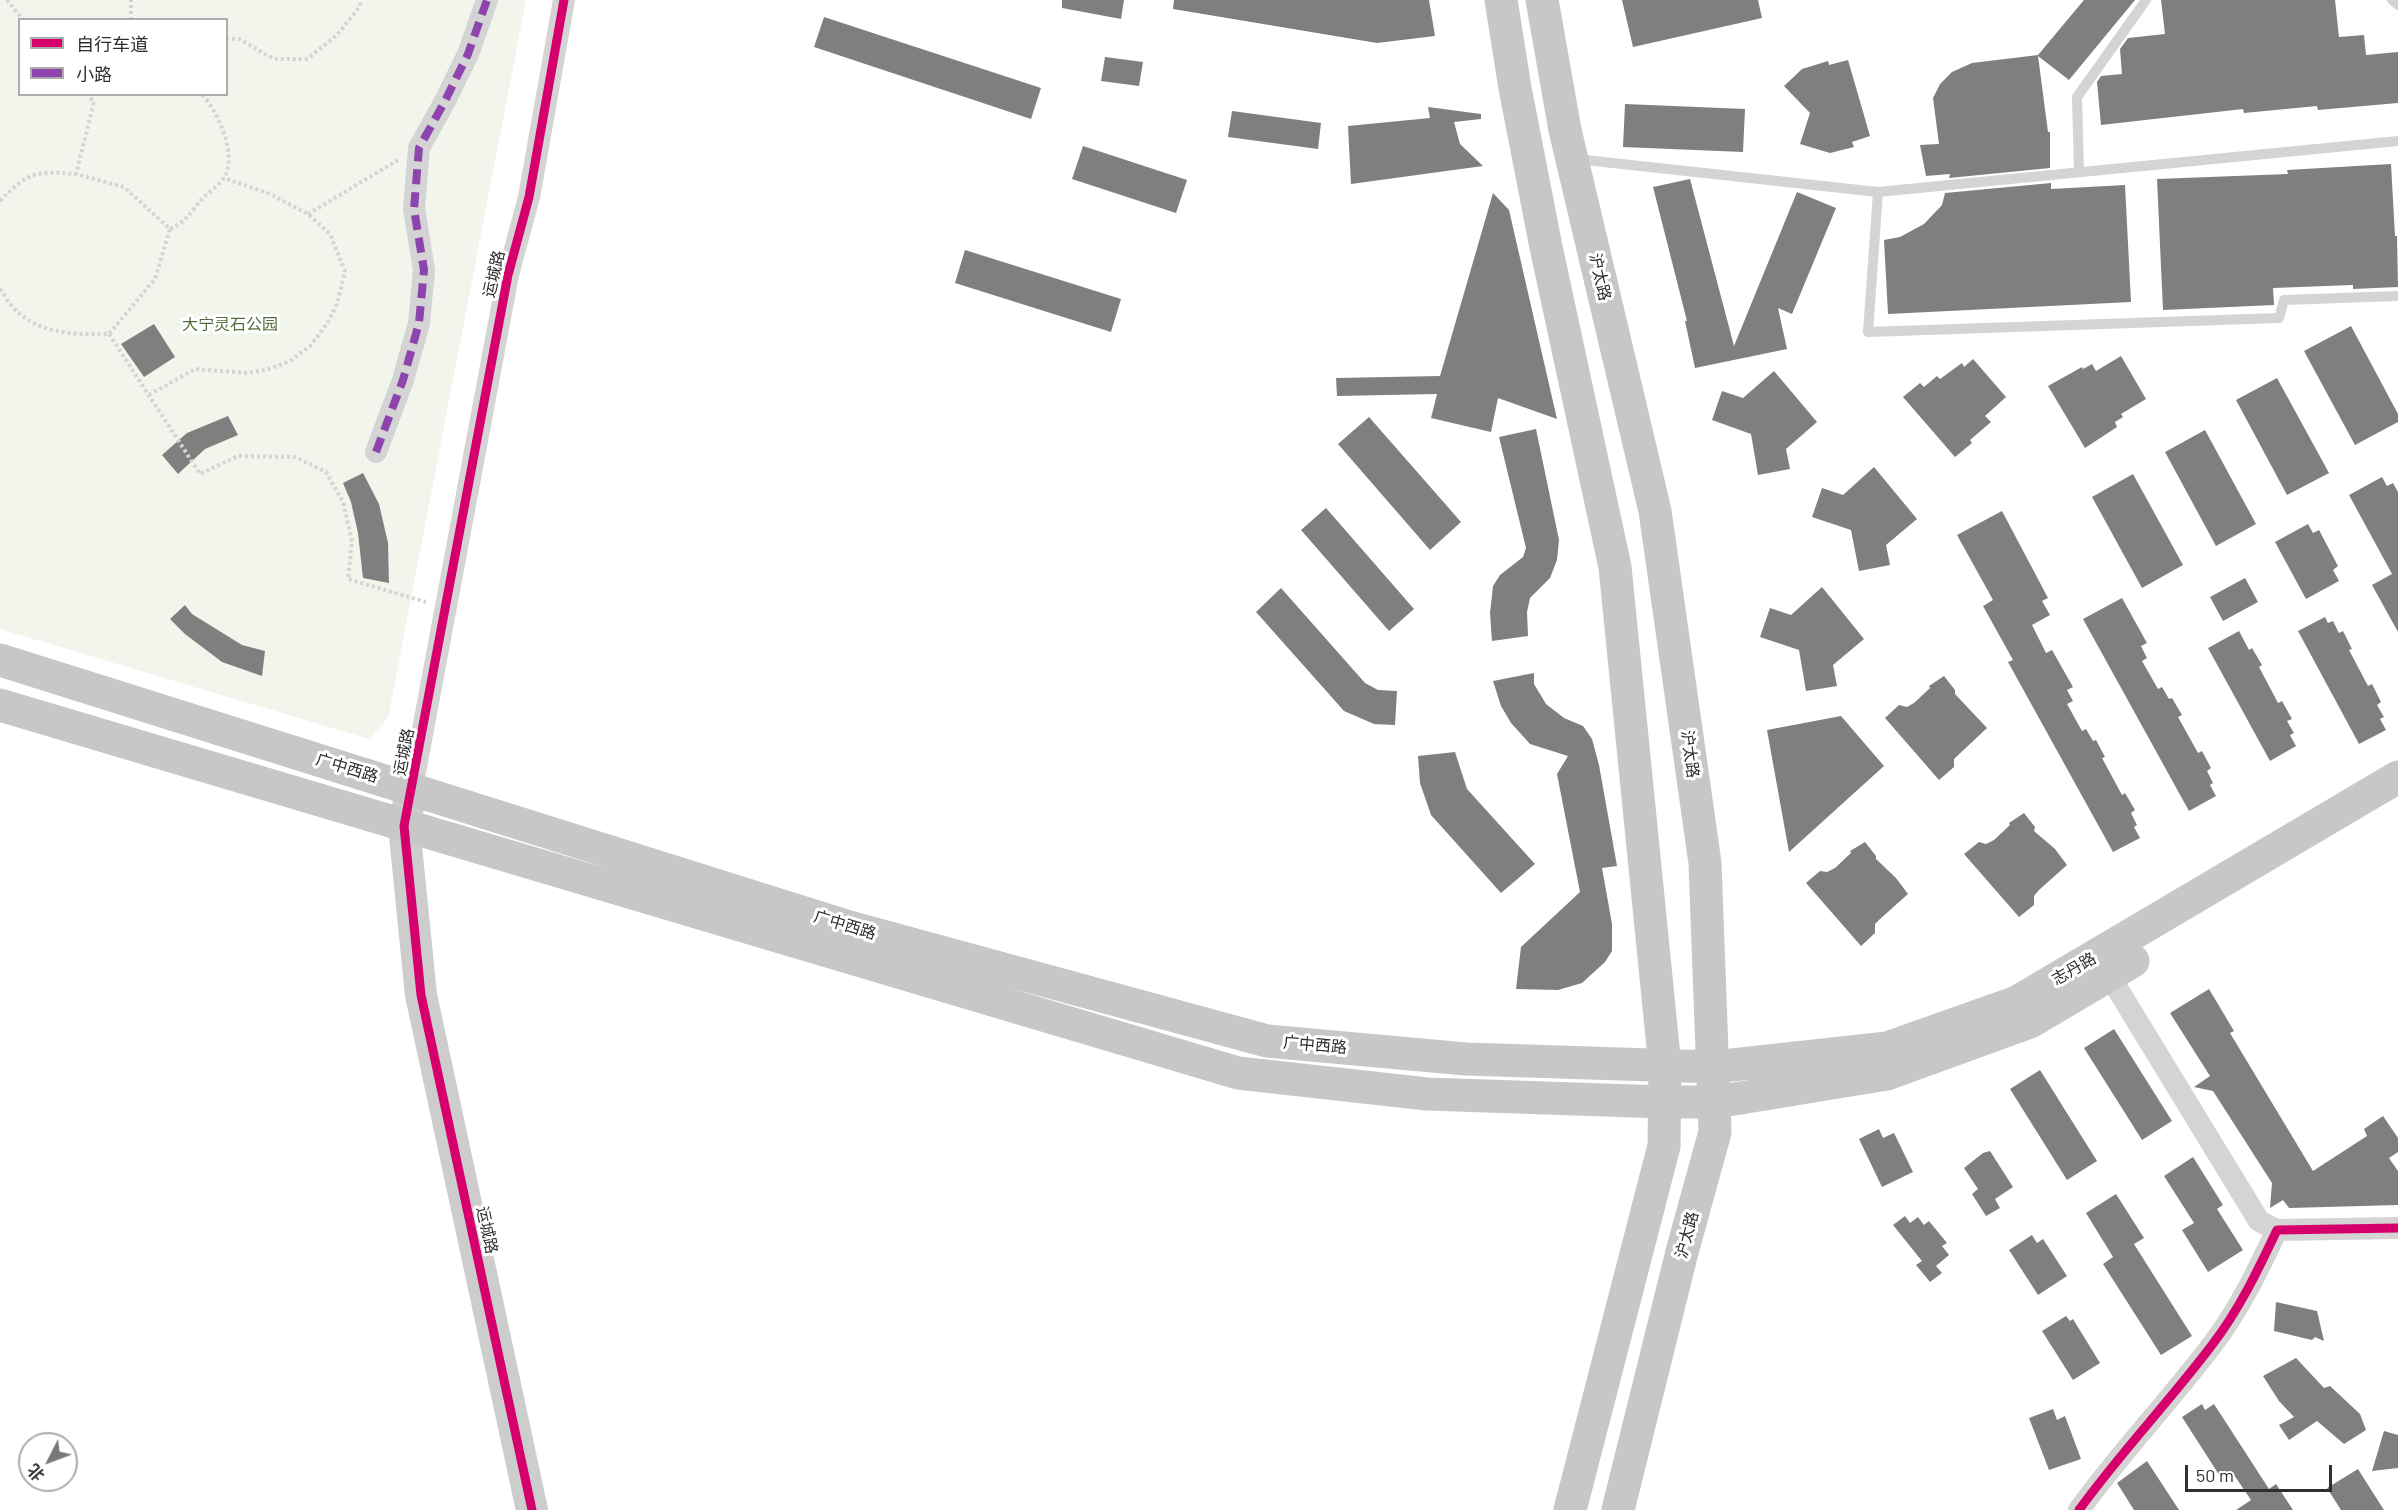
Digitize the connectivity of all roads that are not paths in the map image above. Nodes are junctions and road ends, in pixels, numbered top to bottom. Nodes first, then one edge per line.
1 (487, 0) edge
2 (564, 0) edge
3 (1501, 0) edge
4 (1542, 0) edge
5 (2146, 0) edge
6 (2392, 0) edge
7 (2398, 5) edge
8 (2398, 141) edge
9 (1572, 158) junction
10 (2079, 172) junction
11 (1878, 192) junction
12 (2398, 296) edge
13 (376, 452) dead end
14 (0, 660) edge
15 (0, 705) edge
16 (2398, 777) edge
17 (412, 788) junction
18 (2398, 803) edge
19 (404, 826) junction
20 (2109, 975) junction
21 (1714, 1066) junction
22 (1665, 1067) junction
23 (1665, 1102) junction
24 (1716, 1102) junction
25 (2398, 1228) edge
26 (2277, 1230) junction
27 (532, 1510) edge
28 (1570, 1510) edge
29 (1618, 1510) edge
30 (2079, 1510) edge

1 - 13 street
2 - 17 street, 运城路
3 - 22 main road
4 - 9 main road, 沪太路
5 - 10 lane
6 - 7 lane
8 - 10 lane
9 - 11 lane
9 - 21 main road, 沪太路
10 - 11 lane
11 - 12 lane
14 - 17 main road, 广中西路
15 - 19 main road, 广中西路
16 - 21 main road, 志丹路
17 - 19 street, 运城路
17 - 22 main road, 广中西路
18 - 20 main road, 志丹路
19 - 23 main road, 广中西路
19 - 27 street, 运城路
20 - 24 main road, 志丹路
20 - 26 street
21 - 22 main road, 广中西路
21 - 24 main road, 沪太路
22 - 23 main road
23 - 24 main road, 广中西路
23 - 28 main road
24 - 29 main road, 沪太路
25 - 26 street
26 - 30 street

